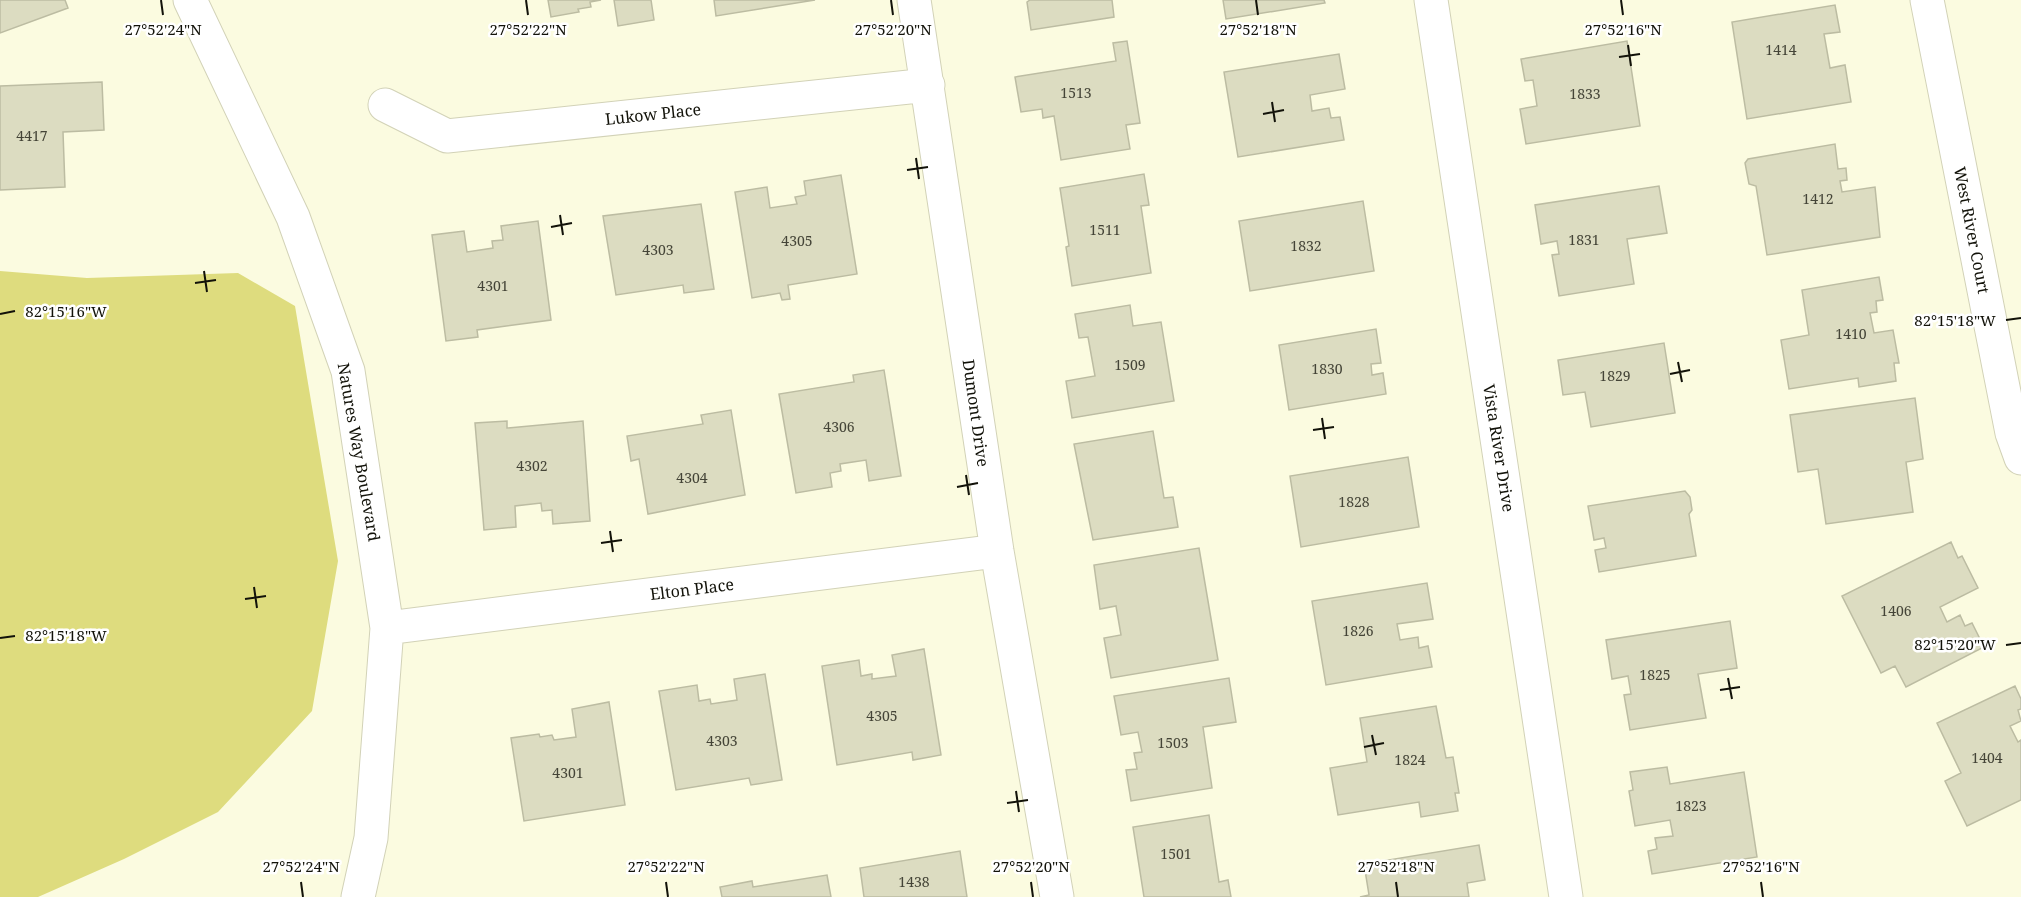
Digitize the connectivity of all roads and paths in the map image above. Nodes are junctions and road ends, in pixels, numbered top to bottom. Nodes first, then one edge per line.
1 (190, 0) edge
2 (914, 0) edge
3 (1431, 0) edge
4 (1927, 0) edge
5 (928, 85) junction
6 (385, 105) dead end
7 (2021, 458) edge
8 (997, 551) junction
9 (387, 628) junction
10 (358, 897) edge
11 (1057, 897) edge
12 (1566, 897) edge

1 - 9 street, Natures Way Boulevard
2 - 5 street, Dumont Drive
3 - 12 street, Vista River Drive
4 - 7 street, West River Court
5 - 6 street, Lukow Place
5 - 8 street, Dumont Drive
8 - 9 street, Elton Place
8 - 11 street, Dumont Drive
9 - 10 street, Natures Way Boulevard

